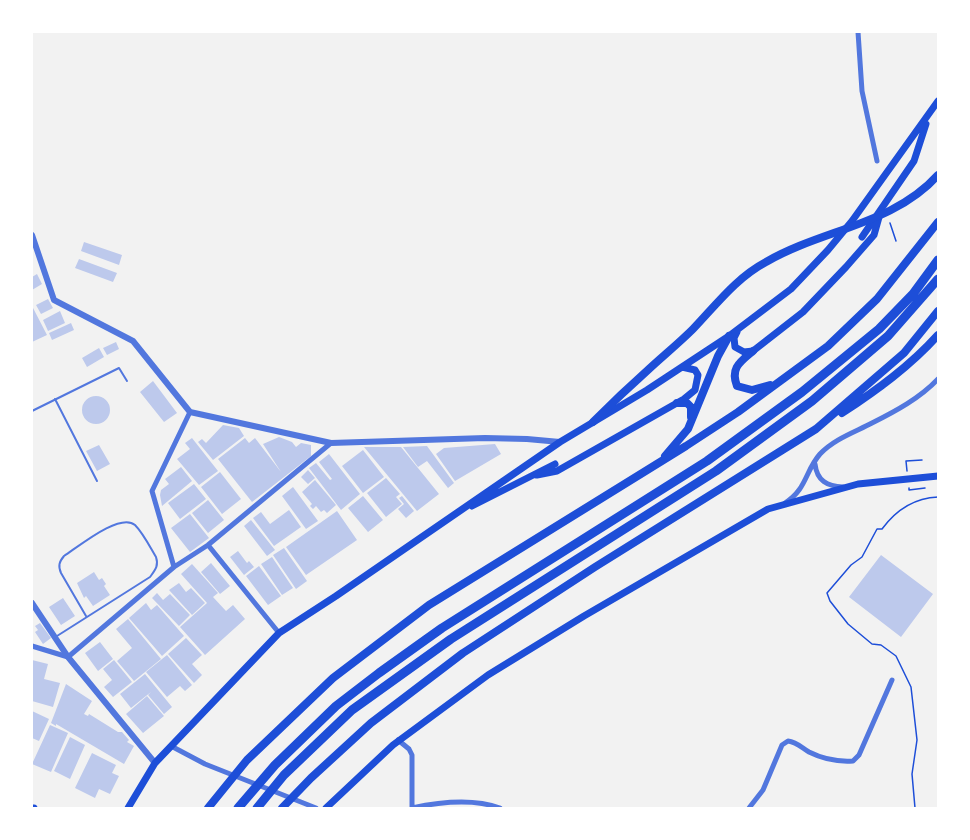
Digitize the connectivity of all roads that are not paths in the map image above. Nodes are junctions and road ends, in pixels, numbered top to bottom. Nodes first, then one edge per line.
1 (858, 32) edge
2 (939, 101) edge
3 (929, 116) junction
4 (877, 161) dead end
5 (939, 175) edge
6 (881, 210) junction
7 (939, 222) edge
8 (32, 235) edge
9 (862, 237) dead end
10 (939, 260) edge
11 (939, 279) edge
12 (939, 311) edge
13 (738, 330) junction
14 (939, 335) edge
15 (729, 336) junction
16 (753, 351) junction
17 (682, 367) junction
18 (939, 379) edge
19 (127, 381) dead end
20 (776, 384) junction
21 (56, 399) junction
22 (677, 403) junction
23 (32, 411) edge
24 (190, 412) junction
25 (692, 419) junction
26 (593, 422) junction
27 (816, 429) junction
28 (560, 442) junction
29 (331, 443) junction
30 (815, 462) junction
31 (555, 464) dead end
32 (657, 464) junction
33 (537, 475) junction
34 (939, 476) edge
35 (97, 481) dead end
36 (846, 487) junction
37 (779, 506) junction
38 (454, 514) junction
39 (208, 545) junction
40 (174, 567) junction
41 (32, 603) edge
42 (86, 616) junction
43 (279, 633) junction
44 (55, 638) junction
45 (32, 646) edge
46 (68, 657) junction
47 (892, 680) dead end
48 (399, 740) junction
49 (171, 746) junction
50 (155, 763) junction
51 (128, 808) edge
52 (208, 808) edge
53 (238, 808) edge
54 (257, 808) edge
55 (282, 808) edge
56 (316, 808) edge
57 (326, 808) edge
58 (412, 808) edge
59 (500, 808) edge
60 (749, 808) edge

1 - 4 street
2 - 3 main road
3 - 6 main road
3 - 13 main road
5 - 26 highway
6 - 9 main road
6 - 16 main road
7 - 20 highway
8 - 24 street
10 - 53 highway
11 - 54 highway
12 - 27 highway
13 - 15 main road
13 - 16 main road
14 - 27 highway
15 - 17 main road
15 - 25 highway
16 - 20 highway
17 - 22 main road
17 - 26 main road
18 - 30 street
19 - 21 lane
20 - 32 highway
21 - 23 lane
21 - 35 lane
22 - 25 highway
22 - 33 main road
24 - 29 street
24 - 40 street
25 - 32 highway
26 - 28 main road
27 - 55 highway
28 - 29 street
28 - 38 main road
29 - 39 street
30 - 36 street
30 - 37 street
31 - 33 main road
32 - 52 highway
33 - 38 main road
34 - 36 main road
36 - 37 main road
37 - 48 main road
38 - 43 main road
39 - 40 street
39 - 43 street
40 - 46 street
41 - 44 street
42 - 42 lane
42 - 44 lane
43 - 49 main road
44 - 46 street
45 - 46 street
46 - 50 street
47 - 60 street
48 - 57 main road
48 - 58 street
49 - 50 main road
49 - 56 street
50 - 51 main road
58 - 59 street

